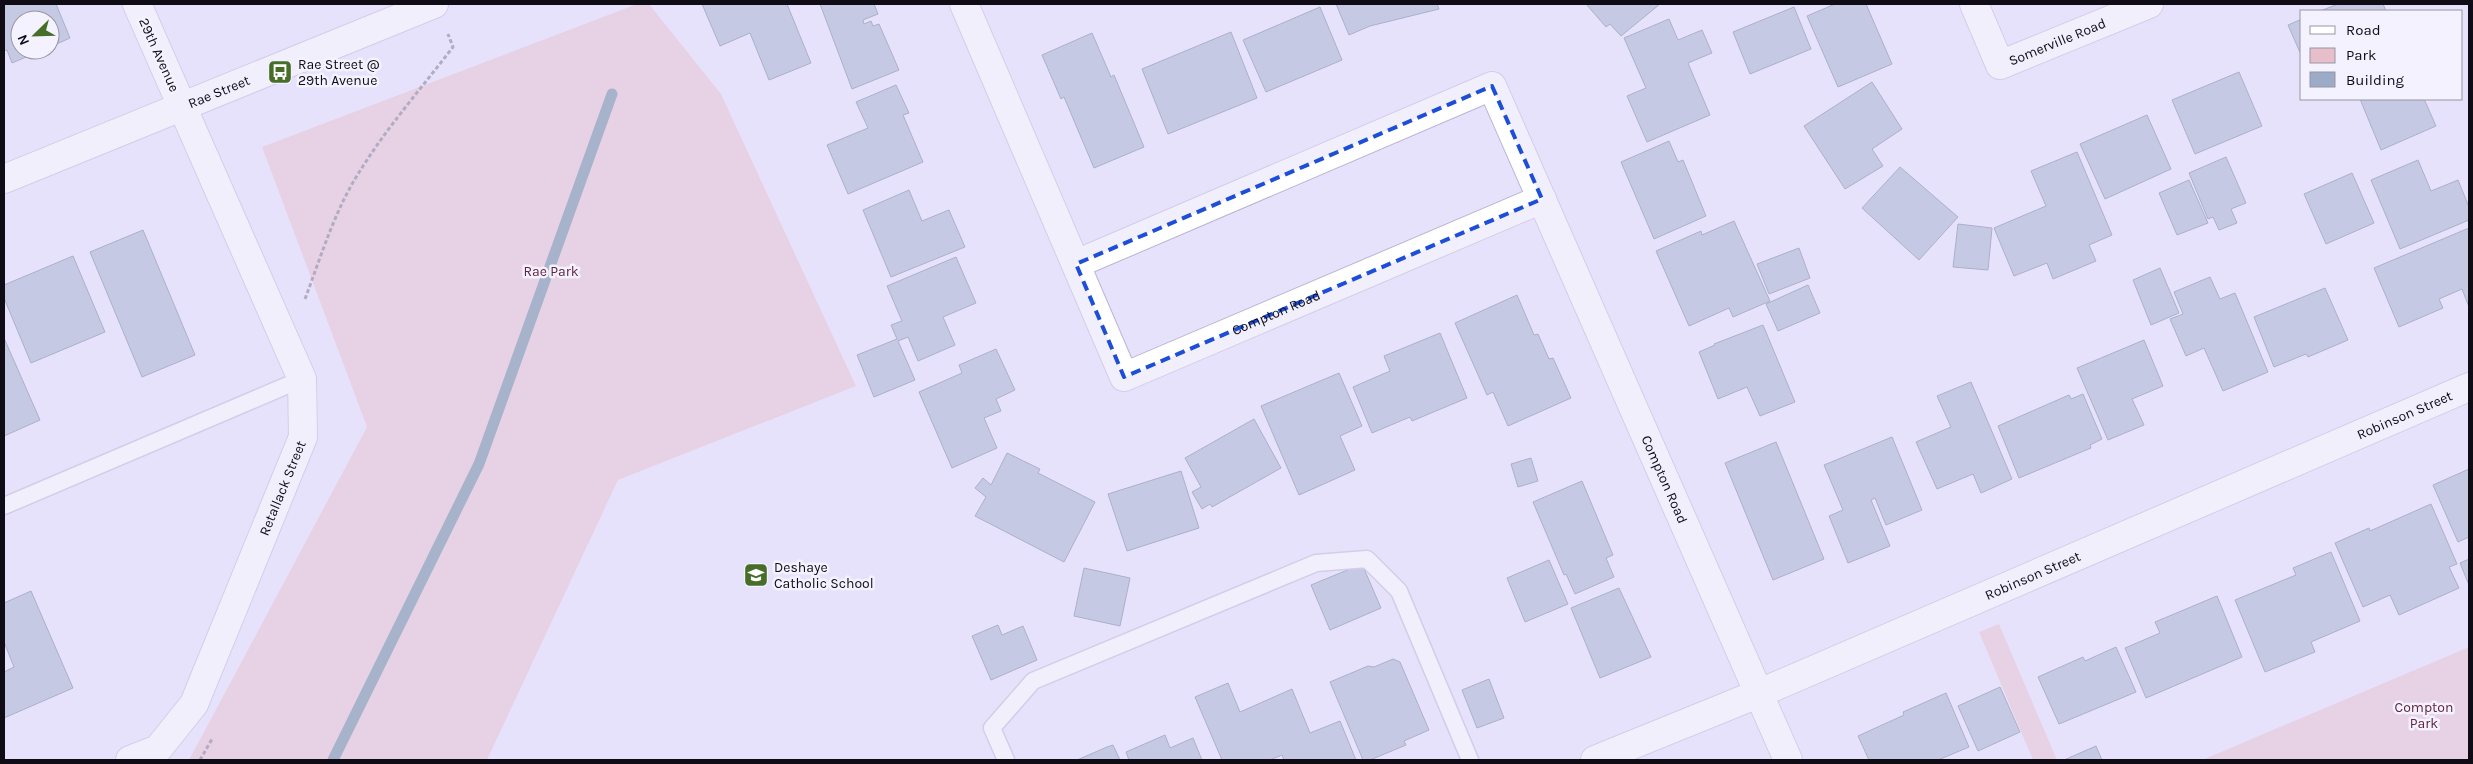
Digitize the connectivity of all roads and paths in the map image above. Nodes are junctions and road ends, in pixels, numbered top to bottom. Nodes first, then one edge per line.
1 (137, 4) edge
2 (434, 4) edge
3 (964, 4) edge
4 (1974, 4) edge
5 (2149, 4) edge
6 (446, 30) dead end
7 (182, 106) junction
8 (4, 179) edge
9 (1542, 199) junction
10 (1076, 264) junction
11 (304, 302) dead end
12 (302, 378) junction
13 (2469, 387) edge
14 (4, 506) edge
15 (1760, 693) junction
16 (130, 760) edge
17 (1006, 760) edge
18 (1470, 760) edge
19 (1595, 760) edge
20 (1788, 760) edge

1 - 7 street, 29th Avenue
2 - 7 street, Rae Street
3 - 10 street, Compton Road
4 - 5 street, Somerville Road
6 - 11 path
7 - 8 street, Rae Street
7 - 12 street, Retallack Street
9 - 10 street, Compton Road
9 - 10 street, Compton Road
9 - 15 street, Compton Road
12 - 14 lane
12 - 16 street, Retallack Street
13 - 15 street, Robinson Street
15 - 19 street, Robinson Street
15 - 20 street, Compton Road
17 - 18 lane

